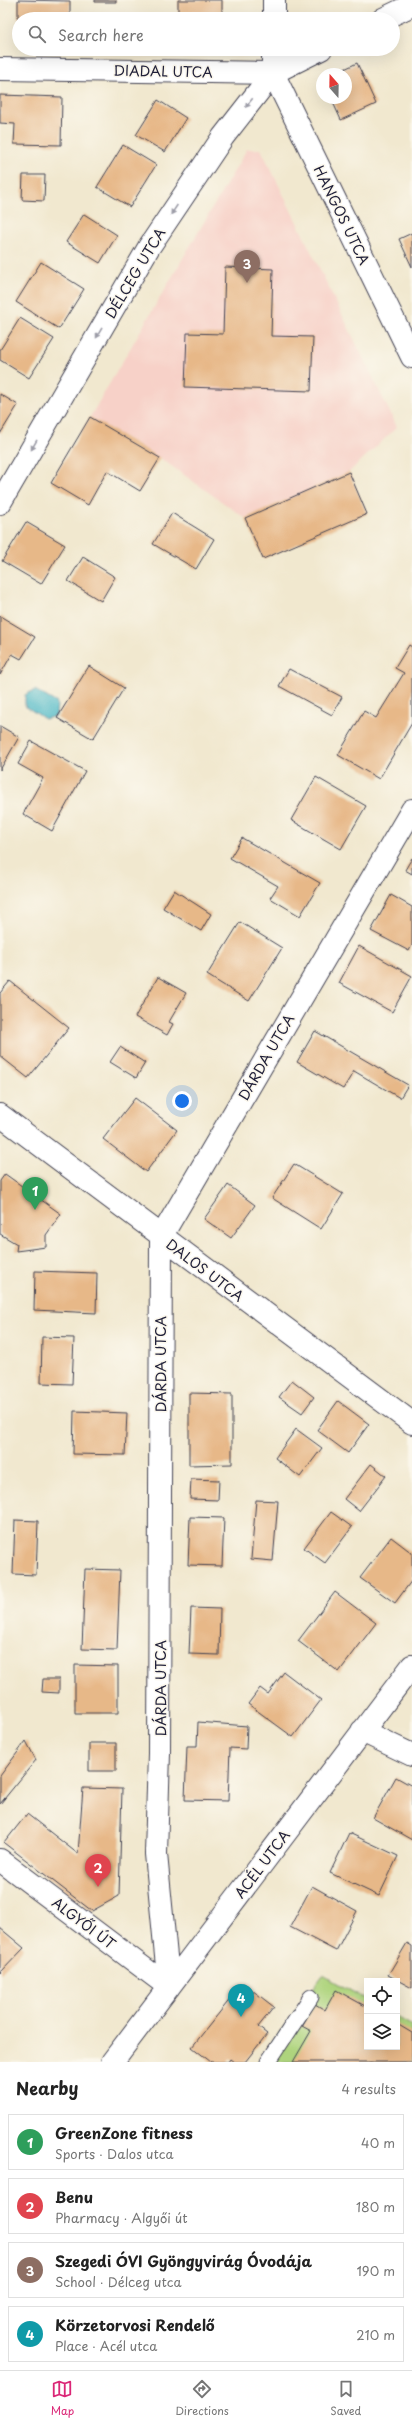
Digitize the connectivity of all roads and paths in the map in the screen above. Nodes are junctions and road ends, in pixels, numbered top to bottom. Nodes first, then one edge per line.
1 (274, 0) edge
2 (412, 5) edge
3 (274, 12) edge
4 (398, 12) edge
5 (273, 56) edge
6 (307, 56) edge
7 (0, 69) edge
8 (273, 73) junction
9 (412, 357) edge
10 (0, 503) edge
11 (412, 810) edge
12 (0, 1114) edge
13 (161, 1237) junction
14 (412, 1423) edge
15 (412, 1666) edge
16 (362, 1731) junction
17 (412, 1754) edge
18 (0, 1860) edge
19 (169, 1987) junction
20 (311, 1997) dead end
21 (112, 2062) edge
22 (268, 2062) edge

1 - 3 street
2 - 4 street
5 - 8 street
6 - 8 street, DIADAL UTCA
7 - 8 street, DIADAL UTCA
8 - 9 street, HANGOS UTCA
8 -> 10 street, DÉLCEG UTCA
11 - 13 street, DÁRDA UTCA
12 - 13 street, DALOS UTCA
13 - 14 street, DALOS UTCA
13 - 19 street, DÁRDA UTCA
15 - 16 street, ACÉL UTCA
16 - 17 street
16 - 19 street, ACÉL UTCA
18 - 19 street, ALGYŐI ÚT
19 - 21 street, ACÉL UTCA
20 - 22 lane

